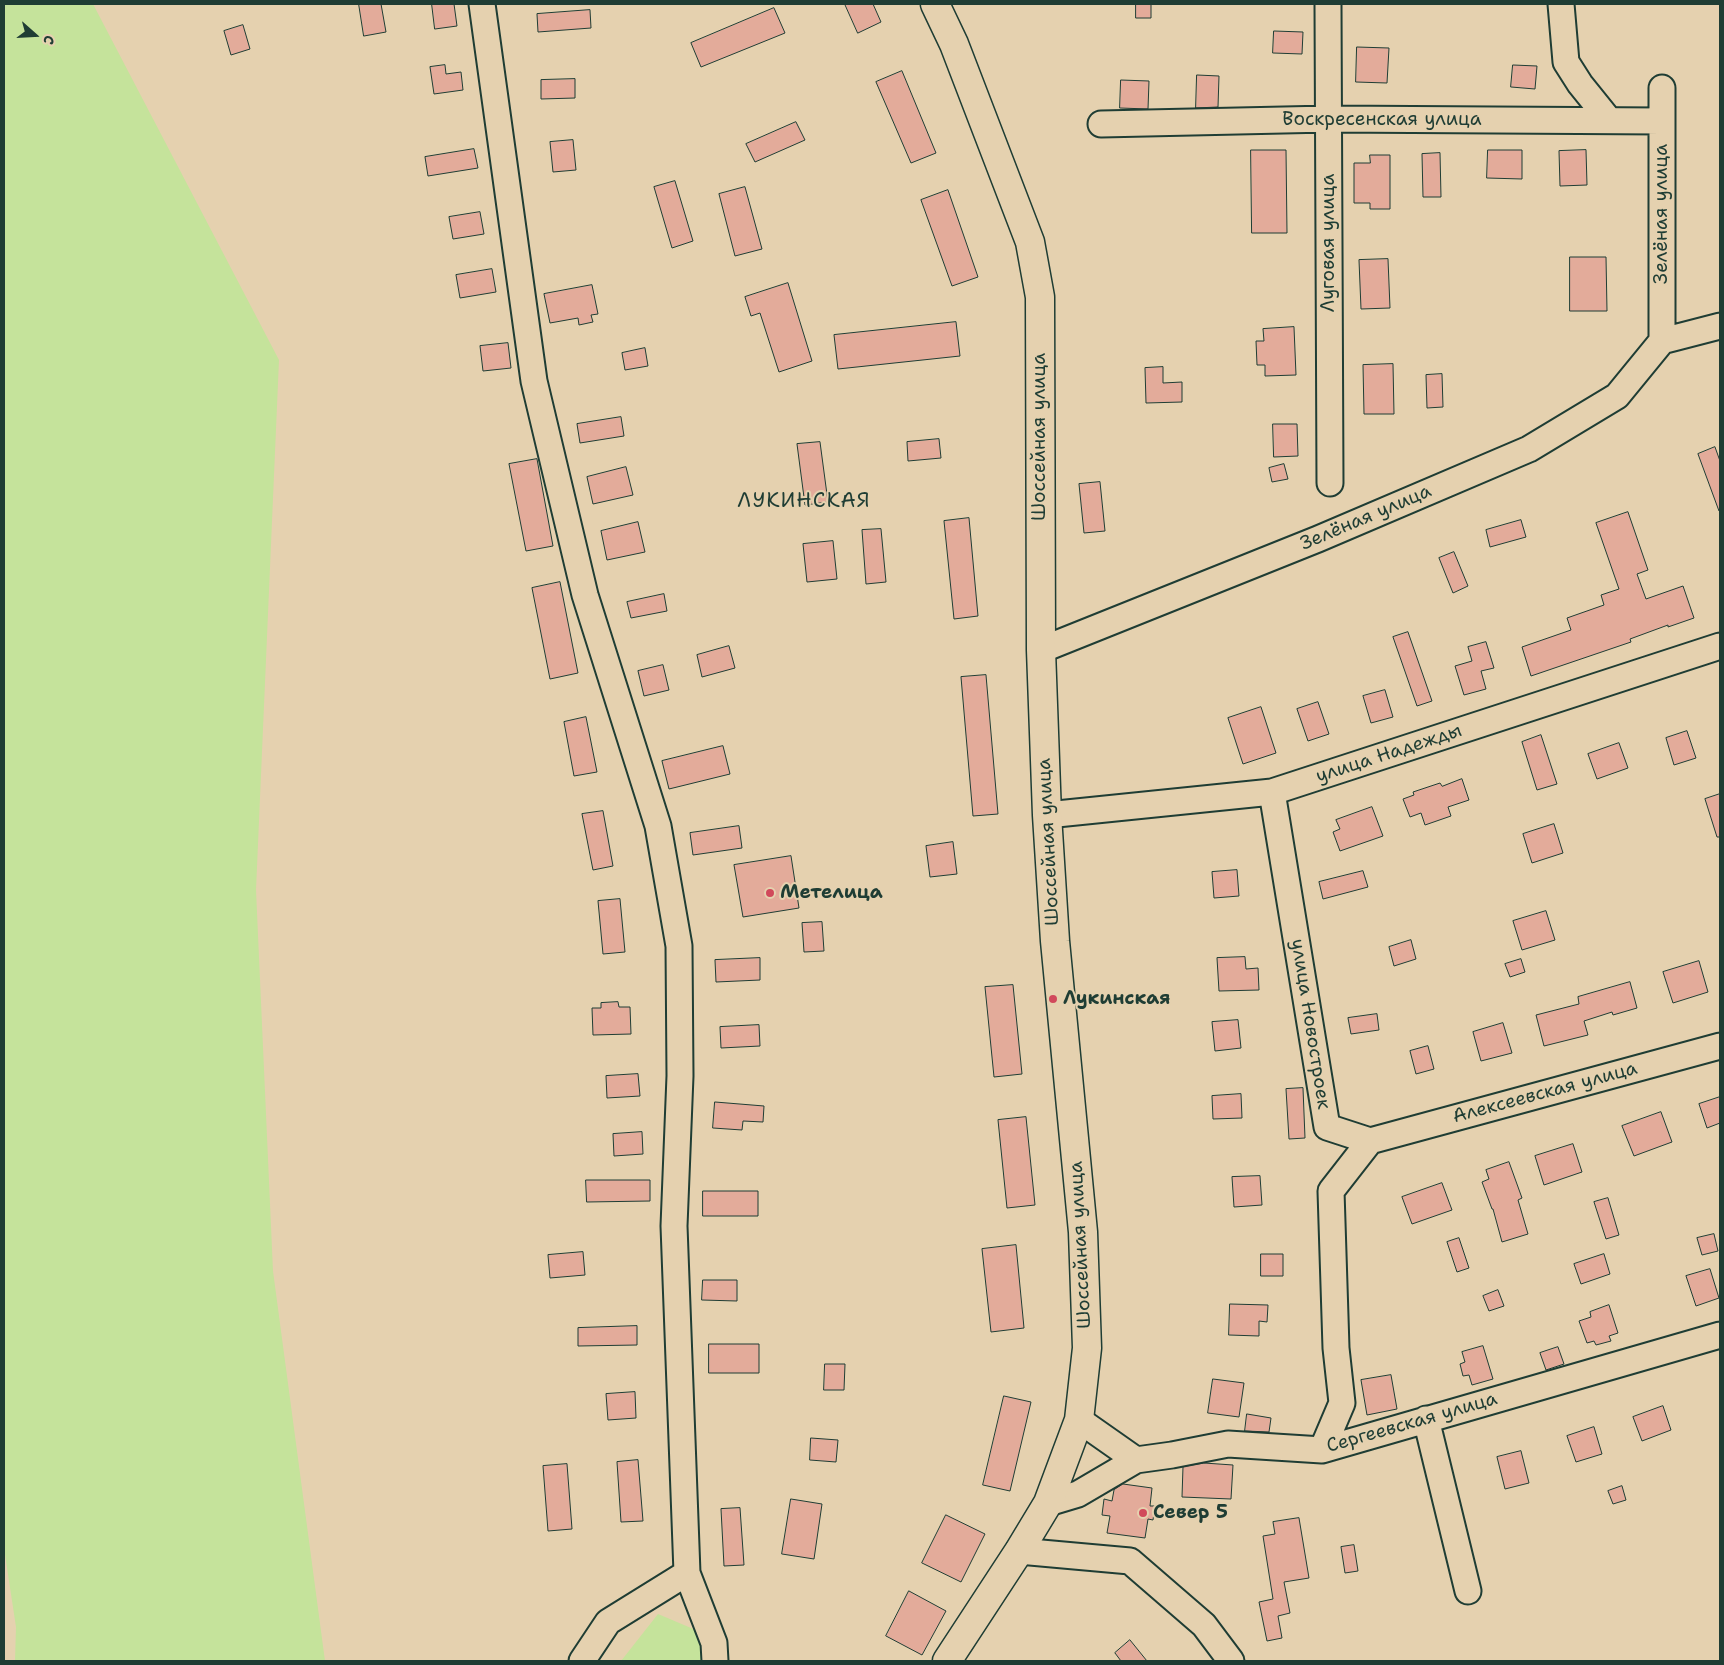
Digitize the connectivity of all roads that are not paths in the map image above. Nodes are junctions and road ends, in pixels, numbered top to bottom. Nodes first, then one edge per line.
1 (482, 4) edge
2 (935, 4) edge
3 (1328, 4) edge
4 (1561, 4) edge
5 (1662, 88) dead end
6 (1329, 120) junction
7 (1609, 120) junction
8 (1662, 121) junction
9 (1101, 124) dead end
10 (1720, 326) edge
11 (1662, 341) junction
12 (1330, 483) dead end
13 (1720, 646) edge
14 (1041, 650) junction
15 (1272, 792) junction
16 (1047, 816) junction
17 (1720, 1046) edge
18 (1370, 1141) junction
19 (1720, 1335) edge
20 (1079, 1420) junction
21 (1426, 1420) junction
22 (1322, 1450) junction
23 (1136, 1460) junction
24 (1048, 1504) junction
25 (1020, 1550) junction
26 (686, 1573) junction
27 (1468, 1591) dead end
28 (582, 1661) edge
29 (715, 1661) edge
30 (946, 1661) edge
31 (1231, 1661) edge

1 - 26 street
2 - 14 main road, Шоссейная улица
3 - 6 street, Луговая улица
4 - 7 street
5 - 8 street, Зелёная улица
6 - 7 street, Воскресенская улица
6 - 9 street, Воскресенская улица
6 - 12 street, Луговая улица
7 - 8 street, Воскресенская улица
8 - 11 street, Зелёная улица
10 - 11 street
11 - 14 street, Зелёная улица
13 - 15 street, улица Надежды
14 - 16 main road, Шоссейная улица
15 - 16 street, улица Надежды
15 - 18 street, улица Новостроек
16 - 20 main road, Шоссейная улица
17 - 18 street, Алексеевская улица
18 - 22 street
19 - 21 street, Сергеевская улица
20 - 23 street
20 - 24 main road, Шоссейная улица
21 - 22 street, Сергеевская улица
21 - 27 street
22 - 23 street, Сергеевская улица
23 - 24 street
24 - 25 main road, Шоссейная улица
25 - 30 main road, Шоссейная улица
25 - 31 street
26 - 28 street
26 - 29 street

